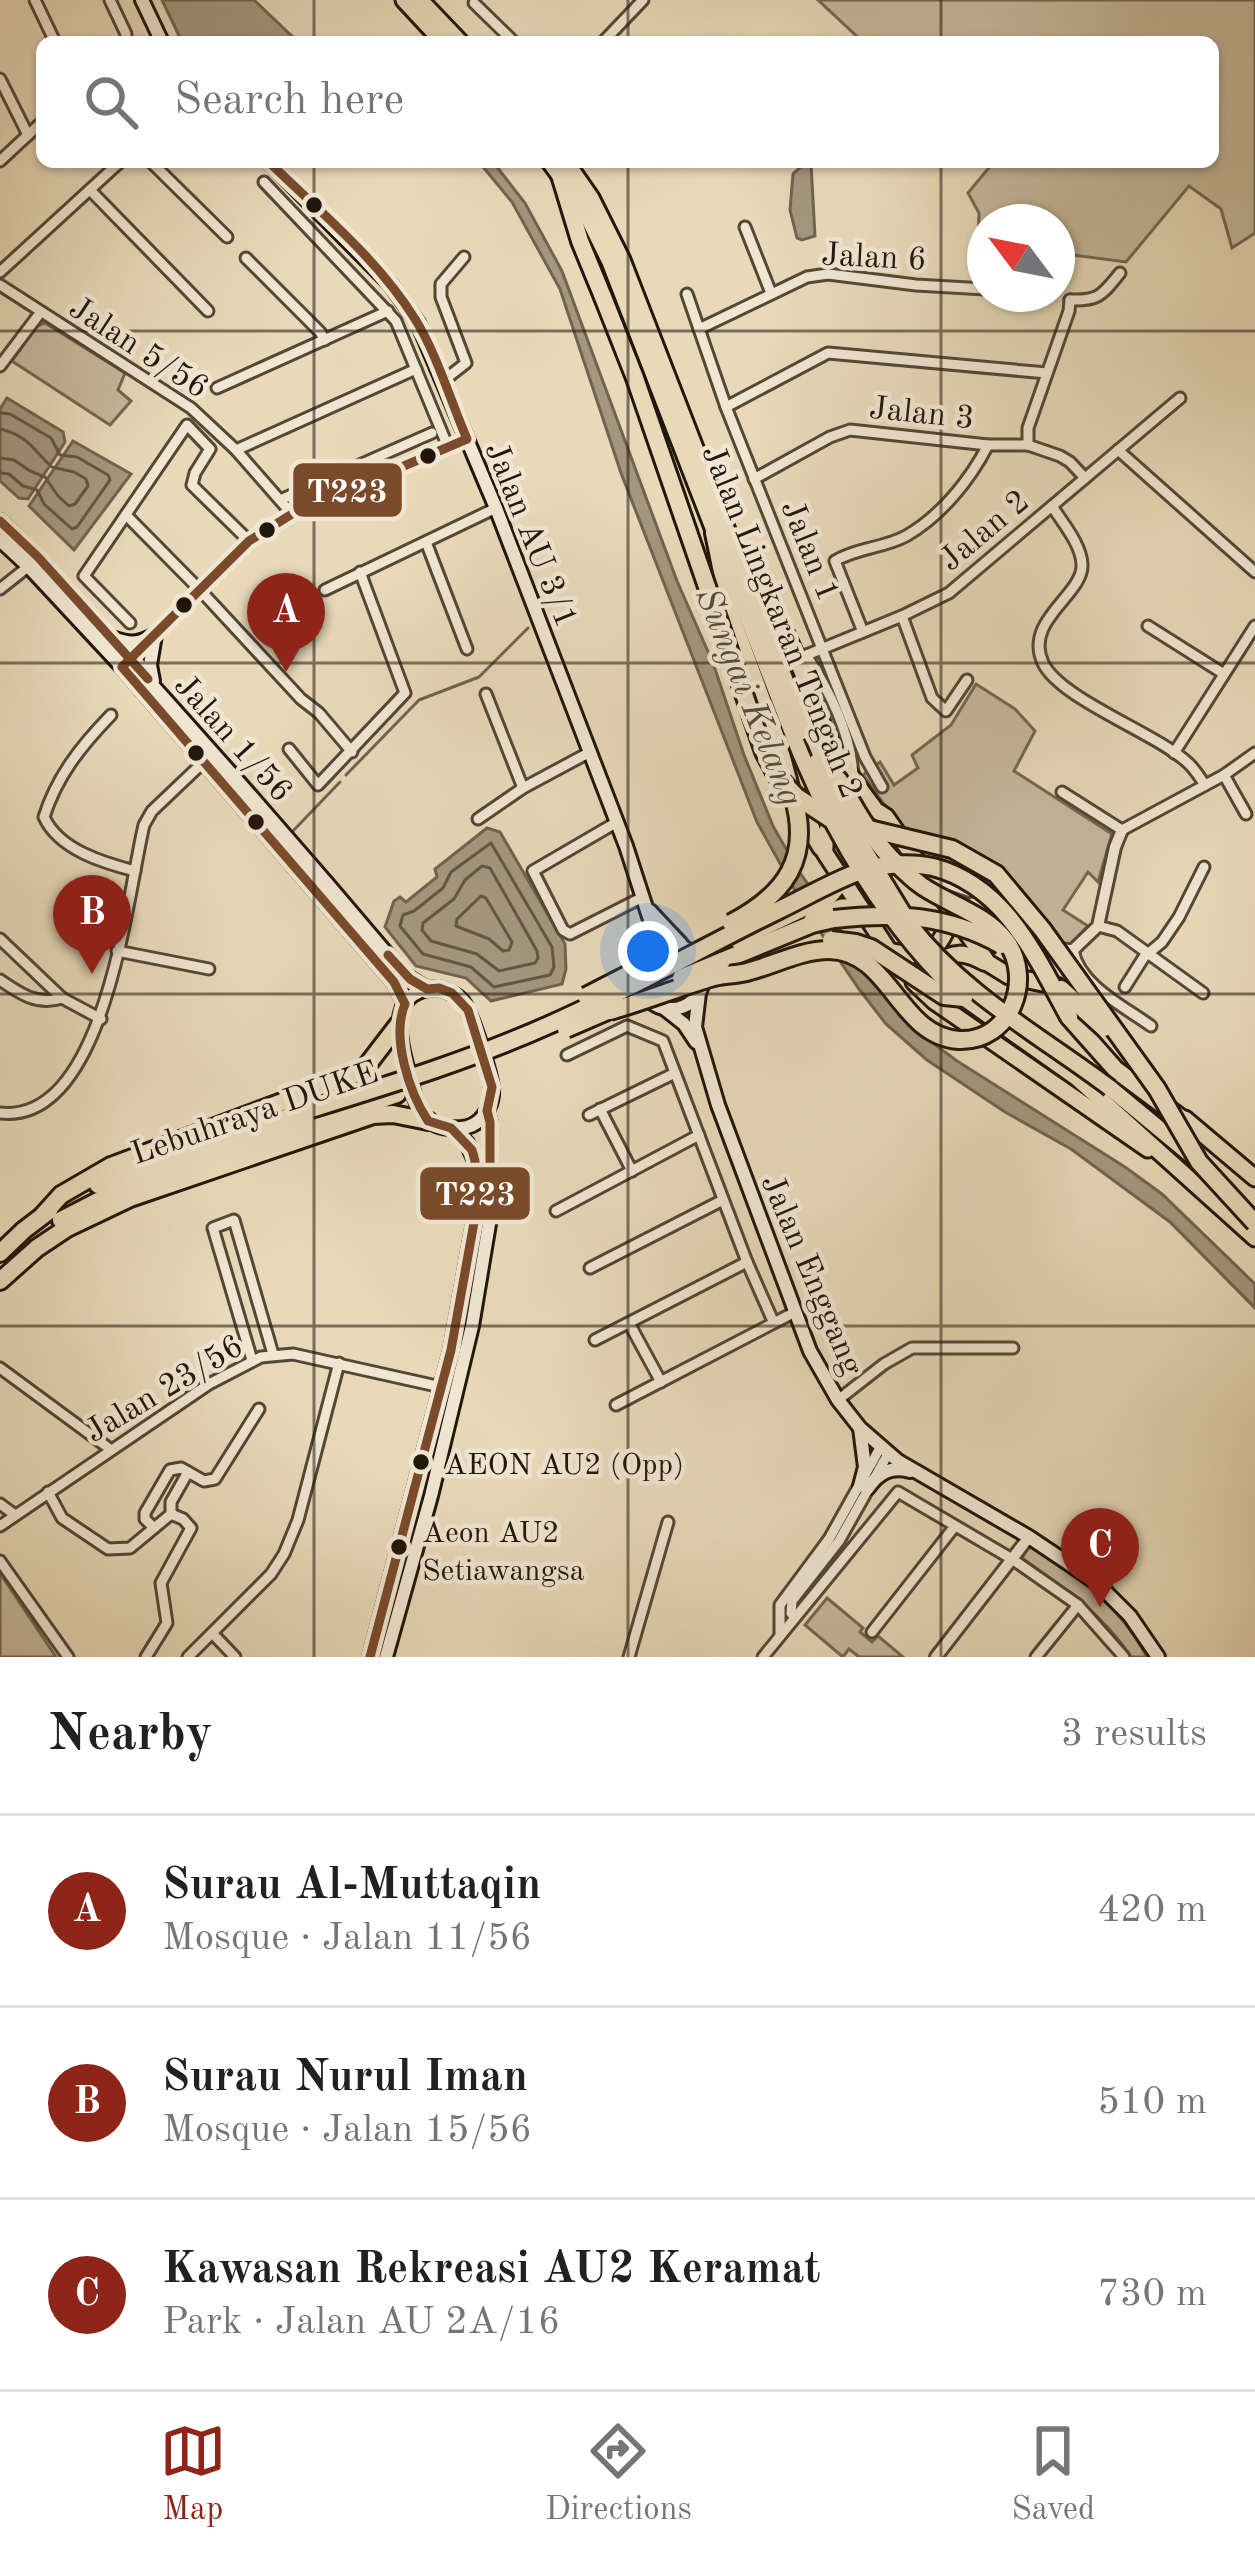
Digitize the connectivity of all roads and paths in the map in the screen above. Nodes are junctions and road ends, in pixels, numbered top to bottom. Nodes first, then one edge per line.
1 (35, 0) edge
2 (110, 0) edge
3 (142, 0) edge
4 (404, 0) edge
5 (420, 0) edge
6 (644, 0) edge
7 (474, 3) dead end
8 (52, 36) edge
9 (126, 36) edge
10 (159, 36) edge
11 (437, 36) edge
12 (454, 36) edge
13 (508, 36) edge
14 (609, 36) edge
15 (0, 79) edge
16 (36, 128) edge
17 (23, 140) junction
18 (0, 161) edge
19 (114, 168) edge
20 (157, 168) edge
21 (275, 168) edge
22 (559, 168) edge
23 (559, 168) edge
24 (560, 168) edge
25 (264, 182) dead end
26 (90, 190) junction
27 (746, 227) dead end
28 (227, 237) dead end
29 (464, 257) dead end
30 (246, 258) dead end
31 (0, 272) edge
32 (1120, 273) dead end
33 (0, 285) edge
34 (967, 288) edge
35 (771, 293) junction
36 (687, 294) dead end
37 (208, 311) dead end
38 (388, 311) junction
39 (40, 313) junction
40 (699, 329) junction
41 (325, 340) junction
42 (0, 366) edge
43 (416, 369) junction
44 (1047, 373) junction
45 (442, 381) junction
46 (217, 388) dead end
47 (1180, 398) dead end
48 (726, 406) junction
49 (432, 433) dead end
50 (467, 439) junction
51 (988, 445) junction
52 (1028, 445) junction
53 (448, 447) junction
54 (236, 449) junction
55 (1118, 450) junction
56 (1085, 478) junction
57 (754, 479) junction
58 (280, 500) junction
59 (1052, 506) junction
60 (496, 508) junction
61 (292, 514) junction
62 (126, 515) junction
63 (0, 521) edge
64 (714, 533) joint
65 (0, 540) edge
66 (249, 541) junction
67 (426, 542) junction
68 (33, 561) junction
69 (361, 572) junction
70 (1255, 572) edge
71 (749, 587) junction
72 (0, 589) edge
73 (201, 590) junction
74 (326, 590) dead end
75 (902, 616) junction
76 (130, 623) dead end
77 (1148, 626) dead end
78 (1255, 626) edge
79 (863, 632) junction
80 (155, 635) junction
81 (109, 637) junction
82 (467, 649) dead end
83 (822, 649) junction
84 (801, 657) junction
85 (126, 663) junction
86 (1224, 674) junction
87 (968, 680) dead end
88 (159, 692) junction
89 (486, 694) dead end
90 (111, 716) dead end
91 (788, 744) junction
92 (831, 744) junction
93 (289, 749) dead end
94 (352, 752) junction
95 (590, 752) junction
96 (1174, 752) junction
97 (1255, 753) edge
98 (209, 756) junction
99 (817, 762) junction
100 (1224, 775) junction
101 (854, 780) junction
102 (1205, 785) junction
103 (793, 787) junction
104 (882, 787) dead end
105 (523, 788) junction
106 (1062, 792) dead end
107 (848, 806) junction
108 (874, 808) junction
109 (1246, 814) dead end
110 (478, 819) dead end
111 (617, 823) junction
112 (1122, 830) junction
113 (825, 853) junction
114 (1204, 867) dead end
115 (135, 871) junction
116 (926, 876) junction
117 (841, 877) junction
118 (644, 901) junction
119 (833, 902) junction
120 (860, 907) junction
121 (1004, 911) junction
122 (952, 915) junction
123 (788, 923) junction
124 (1097, 926) junction
125 (0, 939) edge
126 (1038, 940) junction
127 (686, 948) junction
128 (1073, 950) junction
129 (889, 951) junction
130 (117, 952) junction
131 (1149, 955) junction
132 (645, 959) junction
133 (988, 963) junction
134 (208, 969) dead end
135 (0, 980) edge
136 (706, 984) junction
137 (1098, 987) junction
138 (1125, 987) dead end
139 (428, 988) junction
140 (1203, 993) dead end
141 (62, 998) junction
142 (964, 998) junction
143 (1116, 1000) junction
144 (934, 1001) junction
145 (404, 1004) junction
146 (664, 1008) junction
147 (610, 1011) junction
148 (101, 1018) junction
149 (554, 1023) junction
150 (398, 1025) junction
151 (1098, 1025) junction
152 (1151, 1026) dead end
153 (699, 1048) junction
154 (1127, 1048) junction
155 (567, 1055) dead end
156 (675, 1073) junction
157 (1106, 1094) junction
158 (487, 1111) junction
159 (0, 1114) edge
160 (428, 1120) junction
161 (1190, 1125) junction
162 (451, 1128) junction
163 (699, 1136) junction
164 (1172, 1161) junction
165 (632, 1171) junction
166 (1255, 1178) edge
167 (723, 1200) junction
168 (556, 1211) dead end
169 (1255, 1212) edge
170 (43, 1215) junction
171 (1255, 1223) edge
172 (1255, 1238) edge
173 (0, 1253) edge
174 (747, 1262) junction
175 (590, 1268) dead end
176 (0, 1270) edge
177 (0, 1281) edge
178 (795, 1312) junction
179 (773, 1321) junction
180 (629, 1323) junction
181 (595, 1340) dead end
182 (1013, 1348) dead end
183 (273, 1354) junction
184 (252, 1360) junction
185 (339, 1363) junction
186 (0, 1368) edge
187 (661, 1382) junction
188 (442, 1387) junction
189 (838, 1400) junction
190 (616, 1406) dead end
191 (259, 1408) dead end
192 (860, 1429) junction
193 (110, 1449) junction
194 (884, 1451) junction
195 (188, 1472) junction
196 (922, 1475) junction
197 (864, 1487) junction
198 (48, 1492) junction
199 (0, 1504) edge
200 (171, 1514) junction
201 (15, 1515) junction
202 (668, 1522) dead end
203 (0, 1526) edge
204 (955, 1526) junction
205 (154, 1528) junction
206 (1029, 1537) junction
207 (1012, 1559) junction
208 (0, 1561) edge
209 (1078, 1605) junction
210 (795, 1617) junction
211 (872, 1631) dead end
212 (213, 1634) junction
213 (780, 1636) junction
214 (68, 1657) edge
215 (146, 1657) edge
216 (188, 1657) edge
217 (235, 1657) edge
218 (370, 1657) edge
219 (386, 1657) edge
220 (629, 1657) edge
221 (763, 1657) edge
222 (936, 1657) edge
223 (1036, 1657) edge
224 (1124, 1657) edge
225 (1158, 1657) edge

1 - 8 street
2 - 9 street
3 - 10 main road
4 - 11 highway
5 - 12 highway
6 - 14 street
7 - 13 street
15 - 17 street
16 - 17 street
17 - 18 street
19 - 26 street
20 - 28 street
21 - 45 main road, Jalan AU 3/1
22 - 154 highway, bridge
23 - 64 highway, Jalan Lingkaran Tengah 2
24 - 71 highway, Jalan Lingkaran Tengah 2
25 - 38 street
26 - 31 street
26 - 37 street
27 - 35 street
29 - 45 street
30 - 41 street
32 - 44 street
33 - 39 street, Jalan 5/56
34 - 35 street, Jalan 6
35 - 40 street, Jalan 6
36 - 40 street, Jalan 1
38 - 41 street
38 - 43 street
39 - 42 street
39 - 54 street, Jalan 5/56
40 - 48 street, Jalan 1
41 - 46 street
43 - 53 street
43 - 54 street
44 - 48 street
44 - 52 street
45 - 50 main road, Jalan AU 3/1
47 - 55 street, Jalan 2
48 - 57 street, Jalan 1
49 - 58 street
50 - 53 street
50 - 60 main road, Jalan AU 3/1
51 - 52 street, Jalan 3
51 - 57 street, Jalan 3
51 - 79 street
52 - 56 street, Jalan 3
53 - 61 street
54 - 58 street, Jalan 5/56
55 - 56 street, Jalan 2
55 - 70 street
56 - 59 street, Jalan 2
57 - 83 street, Jalan 1
58 - 61 street, Jalan 5/56
59 - 75 street, Jalan 2
59 - 96 street
60 - 67 street
60 - 95 main road, Jalan AU 3/1
61 - 66 street
62 - 66 street
62 - 73 street
62 - 76 street
63 - 68 main road, Jalan 1/56
64 - 91 highway
65 - 68 main road, Jalan 1/56
66 - 73 street
67 - 69 street
67 - 82 street
68 - 72 street
68 - 81 main road, Jalan 1/56
68 - 85 main road, Jalan 1/56
69 - 74 street
69 - 94 street
71 - 84 highway
71 - 99 highway, Jalan Lingkaran Tengah 2
73 - 80 street
73 - 94 street
75 - 79 street, Jalan 2
75 - 87 street
77 - 86 street
78 - 86 street
79 - 83 street, Jalan 2
80 - 81 main road
80 - 85 street
80 - 88 main road
81 - 85 main road, Jalan 1/56
83 - 84 street, Jalan 2
83 - 104 street, Jalan 1
84 - 92 highway
84 - 101 street
85 - 88 main road, Jalan 1/56
85 - 98 main road, Jalan 1/56
86 - 96 street
88 - 98 main road, Jalan 1/56
89 - 105 street
90 - 115 street
91 - 103 highway
91 - 142 highway, Jalan Lingkaran Tengah 2, bridge
92 - 101 highway
92 - 103 highway
93 - 94 street
95 - 105 street
95 - 111 main road, Jalan AU 3/1
96 - 102 street
97 - 100 street
98 - 115 street
98 - 139 main road, Jalan 1/56
98 - 145 main road, Jalan 1/56
99 - 136 highway, bridge
99 - 157 highway, Jalan Lingkaran Tengah 2, bridge
100 - 102 street
100 - 109 street
101 - 107 street
101 - 108 highway
102 - 112 street
103 - 113 highway
103 - 149 highway, bridge
105 - 110 street
106 - 112 street
107 - 108 highway
107 - 113 highway
108 - 116 highway
111 - 118 main road, Jalan AU 3/1
111 - 118 street
112 - 124 street
113 - 117 highway
114 - 131 street
115 - 130 street
116 - 121 street
116 - 122 highway
117 - 119 highway
117 - 120 highway
118 - 127 main road, Jalan AU 3/1
118 - 132 main road, Jalan AU 3/1
119 - 120 highway
119 - 123 highway
120 - 129 highway
121 - 122 street
121 - 126 street
122 - 129 highway
122 - 133 highway
123 - 127 highway
123 - 136 highway
124 - 128 street
124 - 131 street
125 - 141 street
126 - 128 street
126 - 137 street
127 - 132 main road
127 - 136 main road
128 - 137 street
129 - 144 highway
130 - 134 street
130 - 148 street
131 - 138 street
131 - 140 street
132 - 146 main road, Jalan Enggang
133 - 144 highway
133 - 151 highway
135 - 141 street
136 - 142 highway, bridge
136 - 146 main road
136 - 147 highway, bridge
136 - 153 main road, Jalan Enggang
137 - 143 street
139 - 145 main road
139 - 158 main road, Jalan 1/56
141 - 148 street
142 - 157 highway, Jalan Lingkaran Tengah 2
143 - 151 street
143 - 152 street
144 - 164 highway
145 - 150 main road
146 - 153 main road, Jalan Enggang
147 - 154 highway, bridge
147 - 176 highway, Lebuhraya DUKE, bridge
148 - 159 street
149 - 161 highway, bridge
149 - 170 highway, Lebuhraya DUKE, bridge
150 - 160 main road
150 - 170 highway
151 - 161 highway
153 - 178 main road, Jalan Enggang
154 - 171 highway, bridge
155 - 156 street
156 - 163 street
156 - 165 street
157 - 164 highway, Jalan Lingkaran Tengah 2
157 - 169 highway, Jalan Lingkaran Tengah 2
158 - 162 main road
158 - 219 main road, Jalan 1/56
160 - 162 main road
160 - 177 highway
161 - 166 highway
162 - 188 main road
163 - 165 street
163 - 167 street
164 - 172 highway, Jalan Lingkaran Tengah 2
165 - 168 street
167 - 174 street
167 - 175 street
170 - 173 highway, Lebuhraya DUKE
174 - 179 street
174 - 180 street
178 - 179 street
178 - 189 main road, Jalan Enggang
179 - 187 street
180 - 181 street
180 - 187 street
182 - 189 street
183 - 184 street, Jalan 23/56
183 - 184 street
183 - 185 street, Jalan 23/56
184 - 193 street, Jalan 23/56
185 - 188 street, Jalan 23/56
185 - 212 street
186 - 193 street
187 - 190 street
188 - 218 main road
189 - 192 main road, Jalan Enggang
191 - 195 street
192 - 194 main road, Jalan Enggang
192 - 197 main road
193 - 198 street, Jalan 23/56
194 - 196 main road, Jalan Enggang
194 - 197 street
195 - 200 street
195 - 205 street
196 - 197 main road
196 - 206 main road, Jalan Enggang
197 - 210 street
197 - 213 street
198 - 201 street, Jalan 23/56
198 - 205 street
199 - 201 street
200 - 205 street
200 - 215 street
201 - 203 street, Jalan 23/56
202 - 220 street
204 - 207 street
204 - 210 street
204 - 211 street
206 - 207 street
206 - 225 main road, Jalan Enggang
207 - 209 street
207 - 222 street
208 - 214 street
209 - 223 street
209 - 224 street
210 - 213 street
212 - 216 street
212 - 217 street
213 - 221 street

